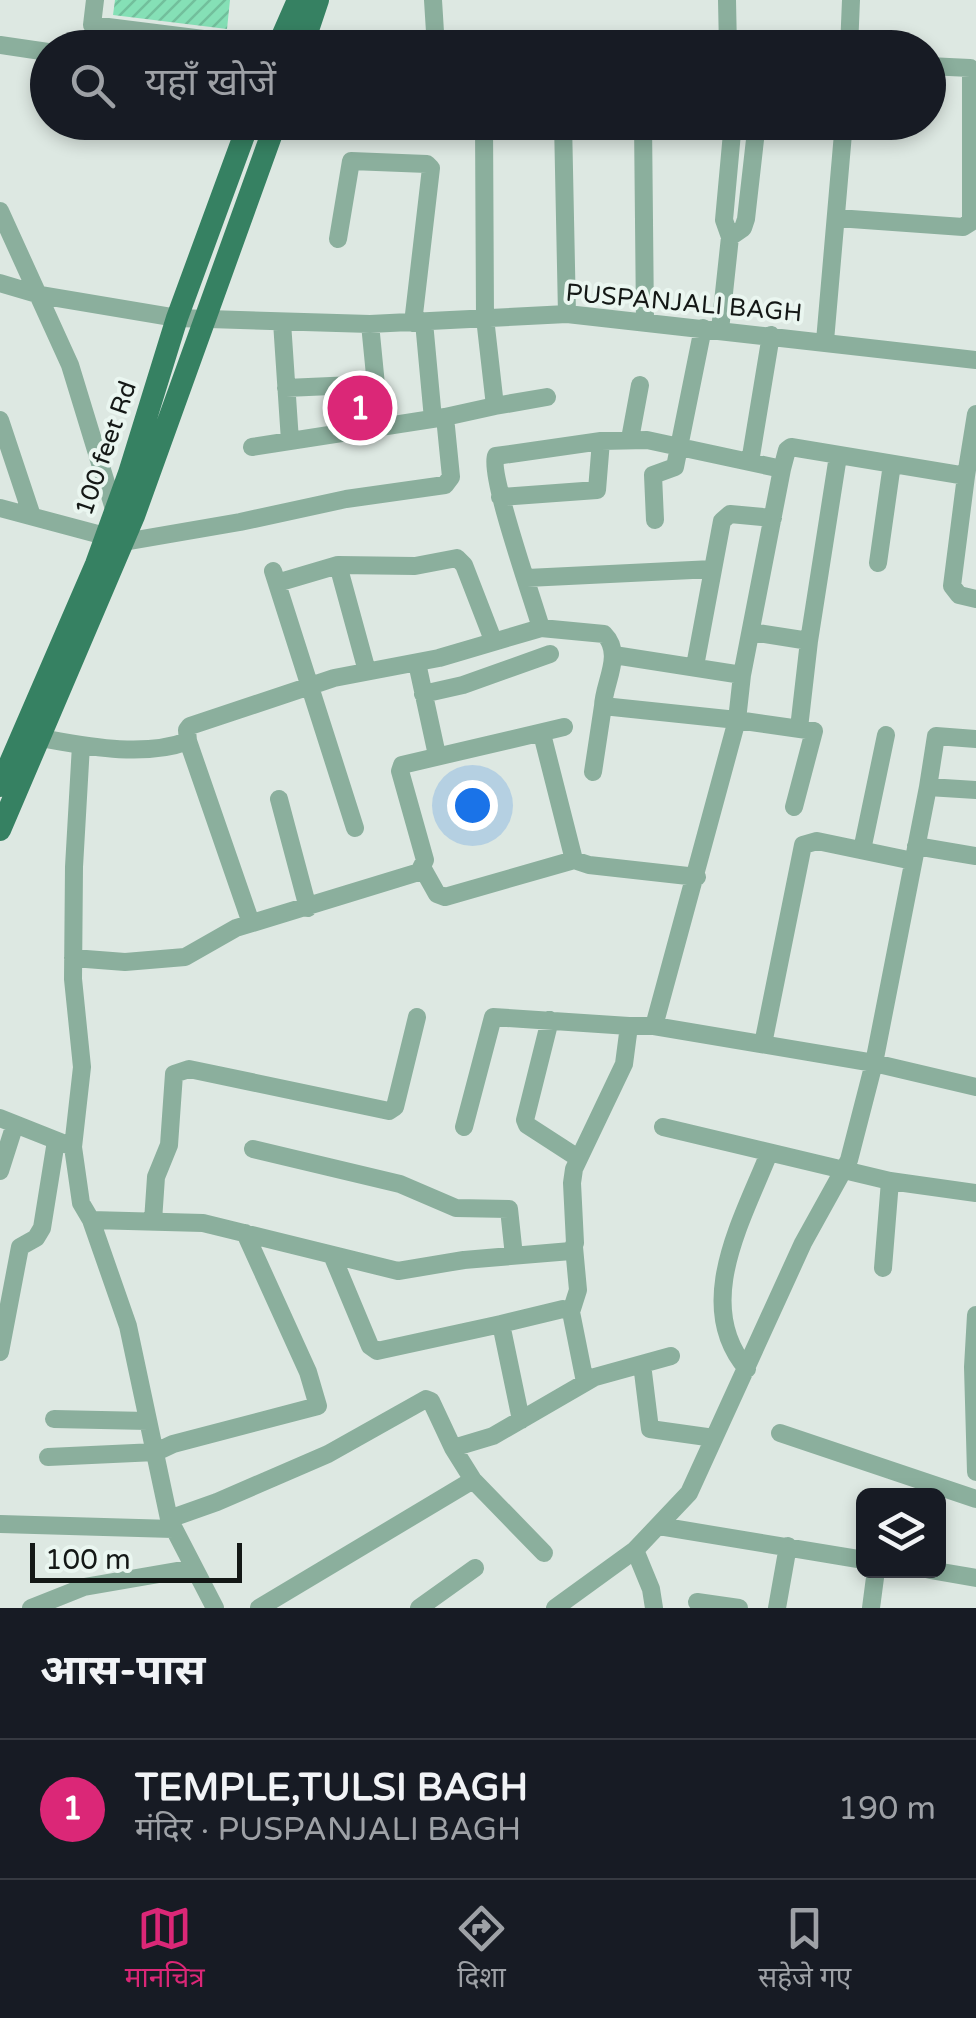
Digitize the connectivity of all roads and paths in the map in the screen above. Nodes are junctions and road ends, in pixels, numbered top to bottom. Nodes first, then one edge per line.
1 (95, 0) edge
2 (298, 0) edge
3 (318, 0) edge
4 (432, 0) edge
5 (728, 0) edge
6 (851, 0) edge
7 (138, 30) edge
8 (284, 30) edge
9 (308, 30) edge
10 (434, 30) edge
11 (728, 30) edge
12 (850, 30) edge
13 (0, 45) edge
14 (30, 49) edge
15 (973, 60) edge
16 (946, 64) edge
17 (242, 140) edge
18 (270, 140) edge
19 (484, 140) edge
20 (564, 140) edge
21 (643, 140) edge
22 (732, 140) edge
23 (754, 140) edge
24 (843, 140) edge
25 (0, 211) edge
26 (837, 218) junction
27 (730, 238) junction
28 (338, 239) dead end
29 (0, 283) edge
30 (40, 295) junction
31 (567, 314) junction
32 (177, 318) junction
33 (485, 318) junction
34 (206, 320) junction
35 (646, 321) junction
36 (282, 322) junction
37 (418, 323) junction
38 (370, 324) junction
39 (711, 329) junction
40 (770, 335) junction
41 (825, 340) junction
42 (976, 360) edge
43 (376, 384) junction
44 (640, 386) dead end
45 (286, 388) junction
46 (547, 397) dead end
47 (494, 406) junction
48 (976, 414) edge
49 (439, 418) junction
50 (0, 420) edge
51 (380, 426) junction
52 (630, 439) junction
53 (601, 440) junction
54 (290, 441) junction
55 (678, 446) junction
56 (252, 447) dead end
57 (838, 456) junction
58 (750, 462) junction
59 (892, 464) junction
60 (782, 469) junction
61 (966, 476) junction
62 (500, 497) junction
63 (0, 508) edge
64 (114, 509) junction
65 (32, 516) junction
66 (773, 518) junction
67 (655, 520) dead end
68 (114, 539) junction
69 (878, 563) dead end
70 (338, 565) junction
71 (713, 568) junction
72 (527, 578) junction
73 (976, 599) edge
74 (541, 628) junction
75 (751, 632) junction
76 (493, 640) junction
77 (809, 641) junction
78 (550, 654) dead end
79 (614, 655) junction
80 (417, 664) junction
81 (695, 666) junction
82 (367, 671) junction
83 (742, 675) junction
84 (309, 686) junction
85 (423, 694) junction
86 (603, 706) junction
87 (737, 720) junction
88 (564, 727) dead end
89 (798, 728) junction
90 (542, 734) junction
91 (886, 735) dead end
92 (41, 738) junction
93 (976, 739) edge
94 (188, 741) junction
95 (81, 745) junction
96 (437, 755) junction
97 (594, 772) dead end
98 (0, 786) edge
99 (928, 788) junction
100 (976, 790) edge
101 (279, 799) dead end
102 (794, 808) dead end
103 (355, 828) dead end
104 (0, 830) edge
105 (862, 850) junction
106 (914, 853) junction
107 (975, 854) edge
108 (574, 860) junction
109 (423, 869) junction
110 (697, 877) junction
111 (308, 908) junction
112 (251, 923) junction
113 (72, 958) junction
114 (417, 1016) dead end
115 (550, 1020) junction
116 (628, 1026) junction
117 (654, 1026) junction
118 (763, 1044) junction
119 (874, 1063) junction
120 (976, 1087) edge
121 (7, 1121) edge
122 (464, 1127) dead end
123 (663, 1127) dead end
124 (64, 1144) junction
125 (253, 1149) dead end
126 (769, 1154) junction
127 (578, 1158) junction
128 (0, 1171) edge
129 (844, 1171) junction
130 (890, 1181) junction
131 (976, 1193) edge
132 (91, 1220) junction
133 (153, 1221) junction
134 (245, 1233) junction
135 (574, 1247) junction
136 (332, 1255) junction
137 (514, 1256) junction
138 (883, 1268) dead end
139 (571, 1312) junction
140 (976, 1315) edge
141 (501, 1324) junction
142 (0, 1352) edge
143 (670, 1356) dead end
144 (642, 1364) junction
145 (975, 1367) edge
146 (746, 1369) junction
147 (585, 1382) junction
148 (54, 1419) dead end
149 (521, 1420) junction
150 (148, 1422) junction
151 (780, 1433) dead end
152 (714, 1438) junction
153 (453, 1448) junction
154 (156, 1452) junction
155 (48, 1456) dead end
156 (976, 1472) edge
157 (473, 1480) junction
158 (976, 1500) edge
159 (0, 1524) edge
160 (171, 1524) junction
161 (659, 1526) junction
162 (788, 1546) junction
163 (635, 1550) junction
164 (544, 1553) dead end
165 (856, 1559) edge
166 (194, 1568) junction
167 (475, 1568) dead end
168 (946, 1573) edge
169 (875, 1578) edge
170 (976, 1578) edge
171 (697, 1602) dead end
172 (30, 1608) edge
173 (215, 1608) edge
174 (259, 1608) edge
175 (419, 1608) edge
176 (555, 1608) edge
177 (654, 1608) edge
178 (738, 1608) edge
179 (778, 1608) edge
180 (870, 1608) edge

1 - 7 street
2 - 8 main road
3 - 9 main road
4 - 10 street
5 - 11 street
6 - 12 street
13 - 14 street
15 - 16 street
15 - 26 street
17 - 32 main road, 100 feet Rd
18 - 34 main road
19 - 33 street
20 - 31 street
21 - 35 street
22 - 27 street
23 - 27 street
24 - 26 street
25 - 30 street
26 - 41 street
27 - 39 street
28 - 37 street
29 - 30 street, PUSPANJALI BAGH
30 - 32 street, PUSPANJALI BAGH
30 - 64 street
31 - 33 street, PUSPANJALI BAGH
31 - 35 street, PUSPANJALI BAGH
32 - 34 street, PUSPANJALI BAGH
32 - 64 main road, 100 feet Rd
33 - 37 street, PUSPANJALI BAGH
33 - 47 street
34 - 36 street, PUSPANJALI BAGH
34 - 68 main road
35 - 39 street, PUSPANJALI BAGH
36 - 38 street, PUSPANJALI BAGH
36 - 45 street
37 - 38 street, PUSPANJALI BAGH
37 - 49 street
38 - 43 street
39 - 40 street, PUSPANJALI BAGH
39 - 55 street
40 - 41 street, PUSPANJALI BAGH
40 - 58 street
41 - 42 street, PUSPANJALI BAGH
43 - 45 street
43 - 51 street
44 - 52 street
45 - 54 street
46 - 47 street
47 - 49 street
48 - 61 street
49 - 51 street
49 - 68 street
50 - 65 street
51 - 54 street
52 - 53 street
52 - 55 street
53 - 62 street
53 - 62 street
54 - 56 street
55 - 58 street
55 - 67 street
57 - 59 street
57 - 60 street
57 - 77 street
58 - 60 street
59 - 61 street
59 - 69 street
60 - 66 street
61 - 73 street
62 - 72 street
63 - 65 street
64 - 68 main road, 100 feet Rd
65 - 68 street
66 - 71 street
66 - 75 street
68 - 92 main road
68 - 98 main road, 100 feet Rd
70 - 76 street
70 - 82 street
70 - 84 street
71 - 72 street
71 - 81 street
72 - 74 street
74 - 76 street
74 - 79 street
75 - 77 street
75 - 83 street
76 - 80 street
77 - 89 street
78 - 85 street
79 - 81 street
79 - 86 street
80 - 82 street
80 - 85 street
81 - 83 street
82 - 84 street
83 - 87 street
84 - 94 street
84 - 103 street
85 - 96 street
86 - 87 street
86 - 97 street
87 - 89 street
87 - 110 street
88 - 90 street
89 - 102 street
90 - 96 street
90 - 108 street
91 - 105 street
92 - 95 street
92 - 104 main road
93 - 99 street
94 - 95 street
94 - 112 street
95 - 113 street
96 - 109 street
99 - 100 street
99 - 106 street
101 - 111 street
105 - 106 street
105 - 118 street
106 - 107 street
106 - 119 street
108 - 109 street
108 - 110 street
109 - 111 street
110 - 117 street
111 - 112 street
112 - 113 street
113 - 124 street
114 - 133 street
115 - 116 street
115 - 122 street
115 - 127 street
116 - 117 street
116 - 127 street
117 - 118 street
118 - 119 street
119 - 120 street
119 - 129 street
121 - 124 street
121 - 128 street
123 - 126 street
124 - 132 street
124 - 142 street
125 - 137 street
126 - 129 street
126 - 146 street
127 - 135 street
129 - 130 street
129 - 146 street
130 - 131 street
130 - 138 street
132 - 133 street
132 - 150 street
133 - 134 street
134 - 136 street
134 - 154 street
135 - 137 street
135 - 139 street
136 - 137 street
136 - 141 street
139 - 141 street
139 - 147 street
140 - 145 street
141 - 149 street
143 - 144 street
144 - 147 street
144 - 152 street
145 - 156 street
146 - 152 street
147 - 149 street
148 - 150 street
149 - 153 street
150 - 154 street
151 - 158 street
152 - 161 street
153 - 157 street
153 - 160 street
154 - 155 street
154 - 160 street
157 - 164 street
157 - 174 street
159 - 160 street
160 - 166 street
161 - 162 street
161 - 163 street
162 - 165 street
162 - 179 street
163 - 176 street
163 - 177 street
166 - 172 street
166 - 173 street
167 - 175 street
168 - 170 street
169 - 180 street
171 - 178 street

